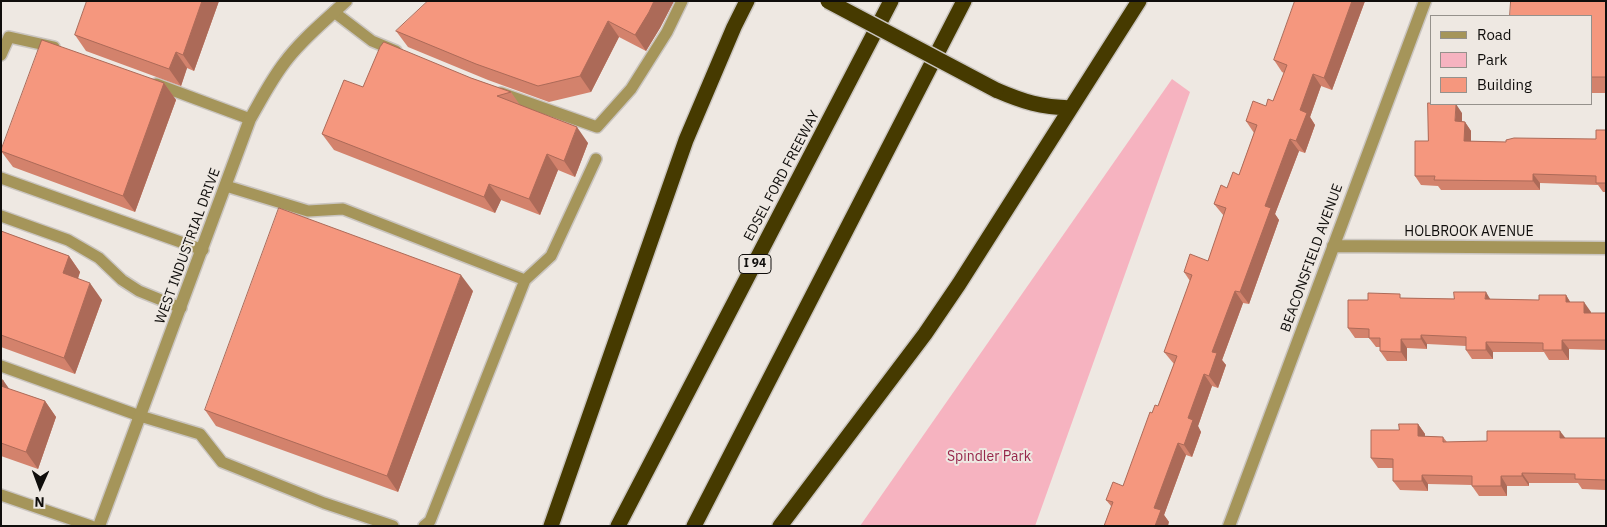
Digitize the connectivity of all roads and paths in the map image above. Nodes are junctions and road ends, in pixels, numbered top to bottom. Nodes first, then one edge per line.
1 (346, 1) edge
2 (682, 1) edge
3 (747, 1) edge
4 (828, 1) edge
5 (891, 1) edge
6 (964, 1) edge
7 (1139, 1) edge
8 (1425, 1) edge
9 (334, 12) junction
10 (66, 51) edge
11 (1, 55) edge
12 (406, 55) edge
13 (149, 82) edge
14 (494, 90) edge
15 (1071, 108) junction
16 (250, 120) junction
17 (596, 160) dead end
18 (1, 178) edge
19 (226, 186) junction
20 (1, 216) edge
21 (1333, 246) junction
22 (1606, 248) edge
23 (203, 250) junction
24 (525, 280) junction
25 (181, 308) junction
26 (1, 366) edge
27 (140, 416) junction
28 (1, 495) edge
29 (91, 526) edge
30 (99, 526) edge
31 (393, 526) edge
32 (424, 526) edge
33 (551, 526) edge
34 (618, 526) edge
35 (694, 526) edge
36 (780, 526) edge
37 (1229, 526) edge

1 - 9 street, WEST INDUSTRIAL DRIVE
2 - 14 lane
3 - 33 highway
4 - 15 highway, bridge
5 - 34 highway, EDSEL FORD FREEWAY / I 94
6 - 35 highway
7 - 15 highway
8 - 21 street, BEACONSFIELD AVENUE
9 - 12 lane
9 - 16 street, WEST INDUSTRIAL DRIVE
10 - 11 lane
13 - 16 lane
15 - 36 highway
16 - 19 street, WEST INDUSTRIAL DRIVE
17 - 24 lane
18 - 23 lane
19 - 23 street, WEST INDUSTRIAL DRIVE
19 - 24 lane
20 - 25 lane
21 - 22 street, HOLBROOK AVENUE
21 - 37 street, BEACONSFIELD AVENUE
23 - 25 street, WEST INDUSTRIAL DRIVE
24 - 32 lane
25 - 27 street, WEST INDUSTRIAL DRIVE
26 - 27 lane
27 - 30 street, WEST INDUSTRIAL DRIVE
27 - 31 lane
28 - 29 lane

